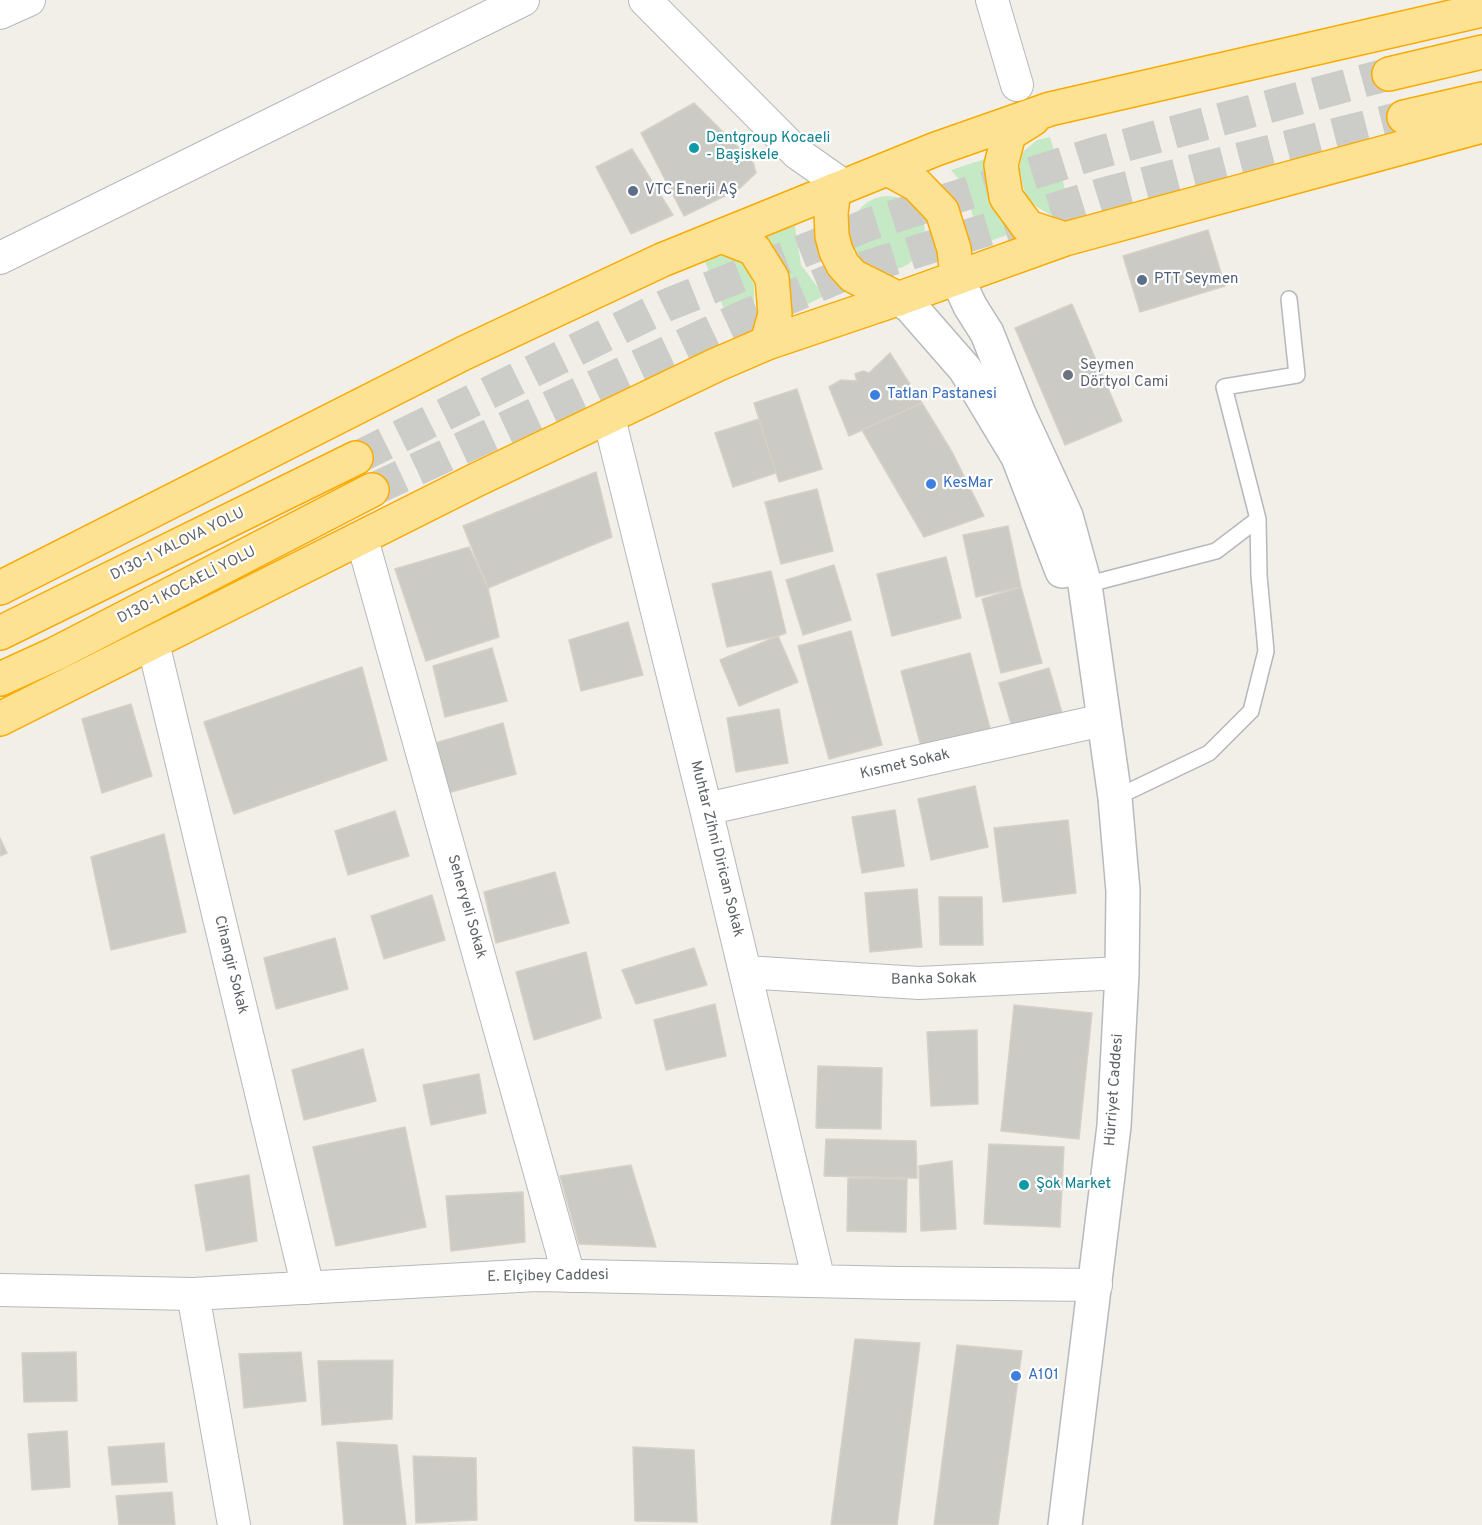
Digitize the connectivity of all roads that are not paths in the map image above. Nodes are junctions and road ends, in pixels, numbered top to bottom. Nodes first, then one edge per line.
1 (29, 0) edge
2 (523, 0) edge
3 (992, 0) edge
4 (651, 2) edge
5 (1482, 10) edge
6 (0, 13) edge
7 (1482, 52) edge
8 (1389, 74) tunnel mouth
9 (1017, 85) dead end
10 (1482, 99) edge
11 (1050, 109) junction
12 (1404, 117) tunnel mouth
13 (1482, 126) edge
14 (888, 169) junction
15 (839, 188) junction
16 (721, 236) junction
17 (1065, 239) junction
18 (0, 258) edge
19 (957, 278) junction
20 (899, 299) junction
21 (1289, 299) dead end
22 (767, 343) junction
23 (609, 418) junction
24 (356, 458) tunnel mouth
25 (372, 490) tunnel mouth
26 (1258, 519) junction
27 (362, 539) junction
28 (1084, 585) junction
29 (0, 588) edge
30 (0, 633) edge
31 (153, 643) junction
32 (1094, 653) junction
33 (0, 679) edge
34 (0, 719) edge
35 (1103, 720) junction
36 (1115, 798) junction
37 (706, 809) junction
38 (745, 972) junction
39 (1122, 973) junction
40 (569, 1276) junction
41 (819, 1281) junction
42 (1096, 1285) junction
43 (308, 1288) junction
44 (0, 1290) edge
45 (193, 1294) junction
46 (234, 1525) edge
47 (1065, 1525) edge

1 - 6 street
2 - 18 street
3 - 9 street
4 - 15 street
5 - 11 highway
7 - 8 highway
10 - 12 highway
11 - 14 highway
11 - 17 highway
13 - 17 highway
14 - 15 highway
14 - 19 highway
15 - 16 highway
15 - 20 highway
16 - 22 highway
16 - 29 highway
17 - 19 highway
19 - 20 highway
19 - 28 street
20 - 22 highway
20 - 32 street
21 - 26 lane
22 - 23 highway
23 - 27 highway
23 - 37 street, Muhtar Zihni Dirican Sokak
24 - 30 highway, D130-1 YALOVA YOLU
25 - 33 highway, D130-1 KOCAELİ YOLU
26 - 28 lane
26 - 36 lane
27 - 31 highway
27 - 40 street, Seheryeli Sokak
28 - 32 street
31 - 34 highway
31 - 43 street, Cihangir Sokak
32 - 35 street, Hürriyet Caddesi
35 - 36 street, Hürriyet Caddesi
35 - 37 street, Kısmet Sokak
36 - 39 street, Hürriyet Caddesi
37 - 38 street, Muhtar Zihni Dirican Sokak
38 - 39 street, Banka Sokak
38 - 41 street, Muhtar Zihni Dirican Sokak
39 - 42 street, Hürriyet Caddesi
40 - 41 street, E. Elçibey Caddesi
40 - 43 street, E. Elçibey Caddesi
41 - 42 street, E. Elçibey Caddesi
42 - 47 street, Hürriyet Caddesi
43 - 45 street, E. Elçibey Caddesi
44 - 45 street, E. Elçibey Caddesi
45 - 46 street

